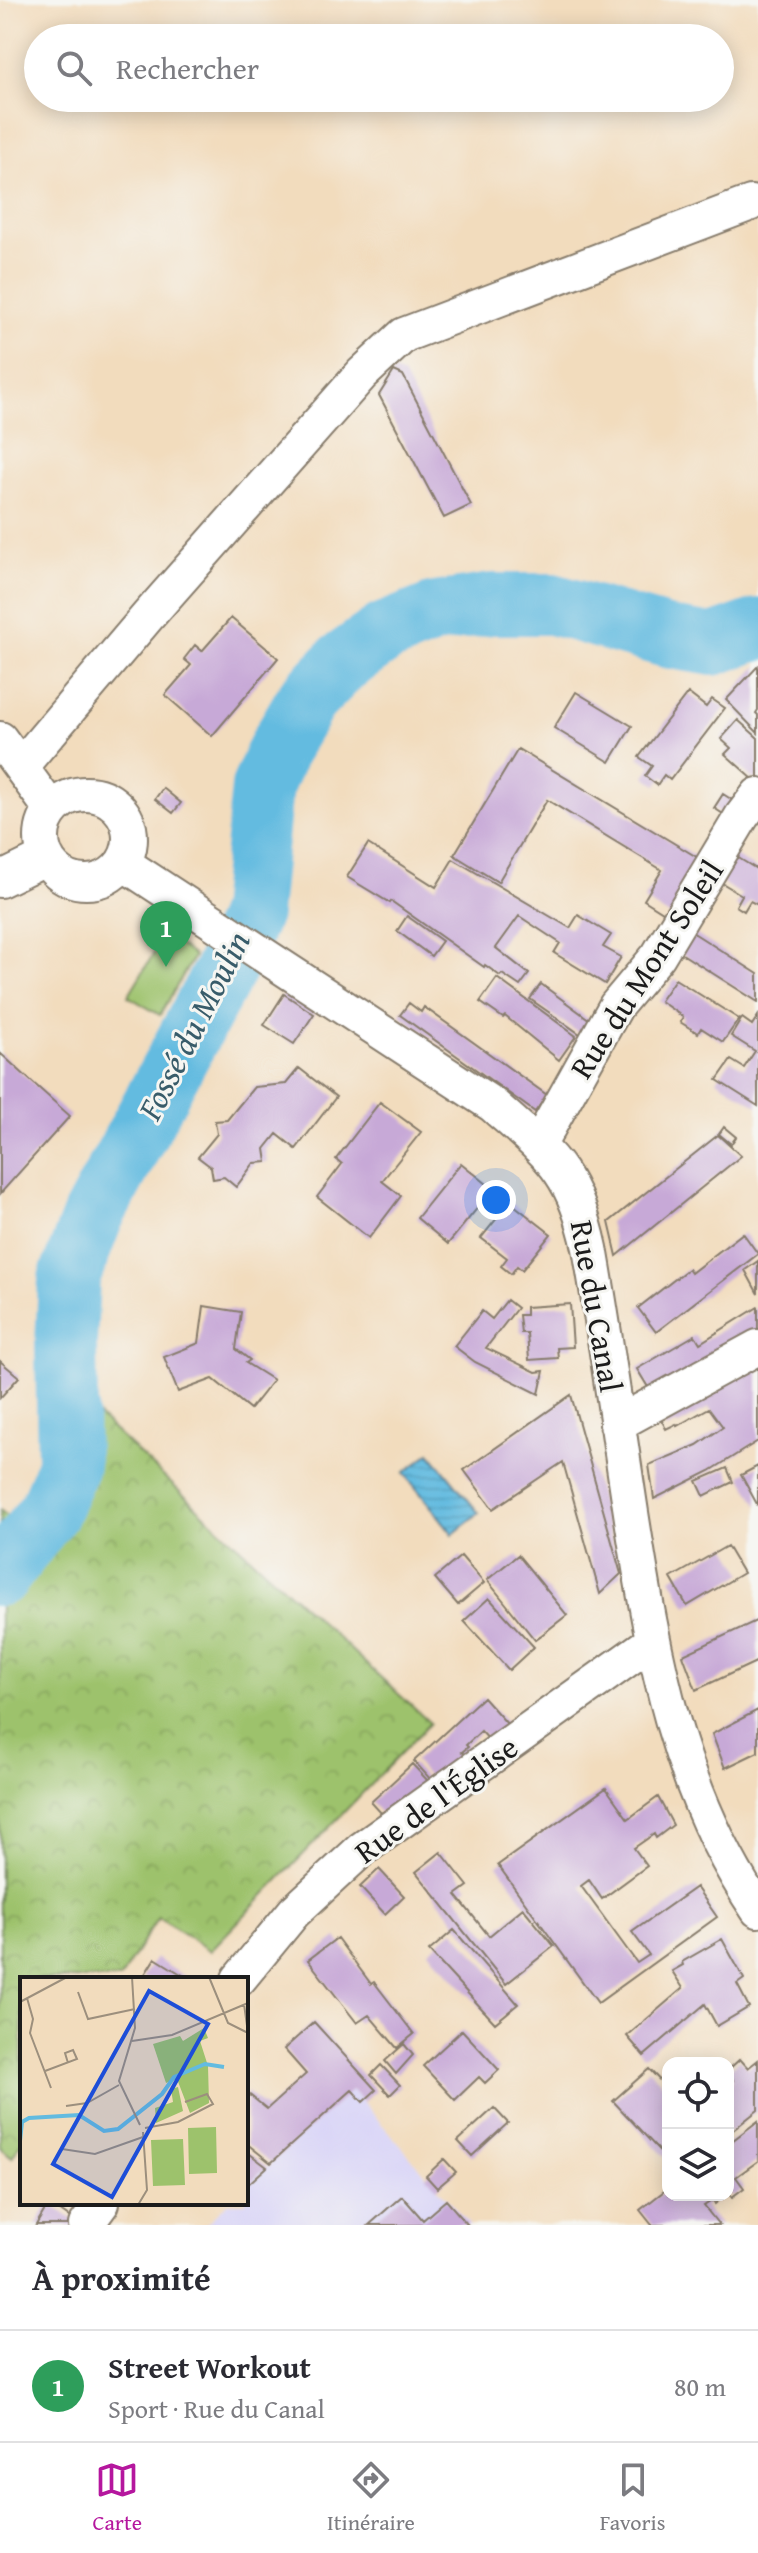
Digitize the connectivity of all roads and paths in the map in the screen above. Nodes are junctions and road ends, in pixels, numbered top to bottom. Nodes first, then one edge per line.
1 (751, 203) dead end
2 (0, 739) edge
3 (21, 766) junction
4 (758, 795) edge
5 (51, 809) junction
6 (45, 858) junction
7 (123, 863) junction
8 (0, 880) edge
9 (538, 1146) junction
10 (758, 1347) edge
11 (617, 1424) junction
12 (653, 1641) junction
13 (758, 1910) edge
14 (241, 1977) edge
15 (101, 2205) edge
16 (86, 2225) edge

1 - 3 street
2 - 3 street
3 - 5 street
4 - 9 street, Rue du Mont Soleil
5 - 6 street
5 - 7 street
6 - 7 street
6 - 8 street
7 - 9 street, Rue du Canal
9 - 11 street, Rue du Canal
10 - 11 street
11 - 12 street, Rue du Canal
12 - 13 street, Rue du Canal
12 - 14 street, Rue de l'Église
15 - 16 street

